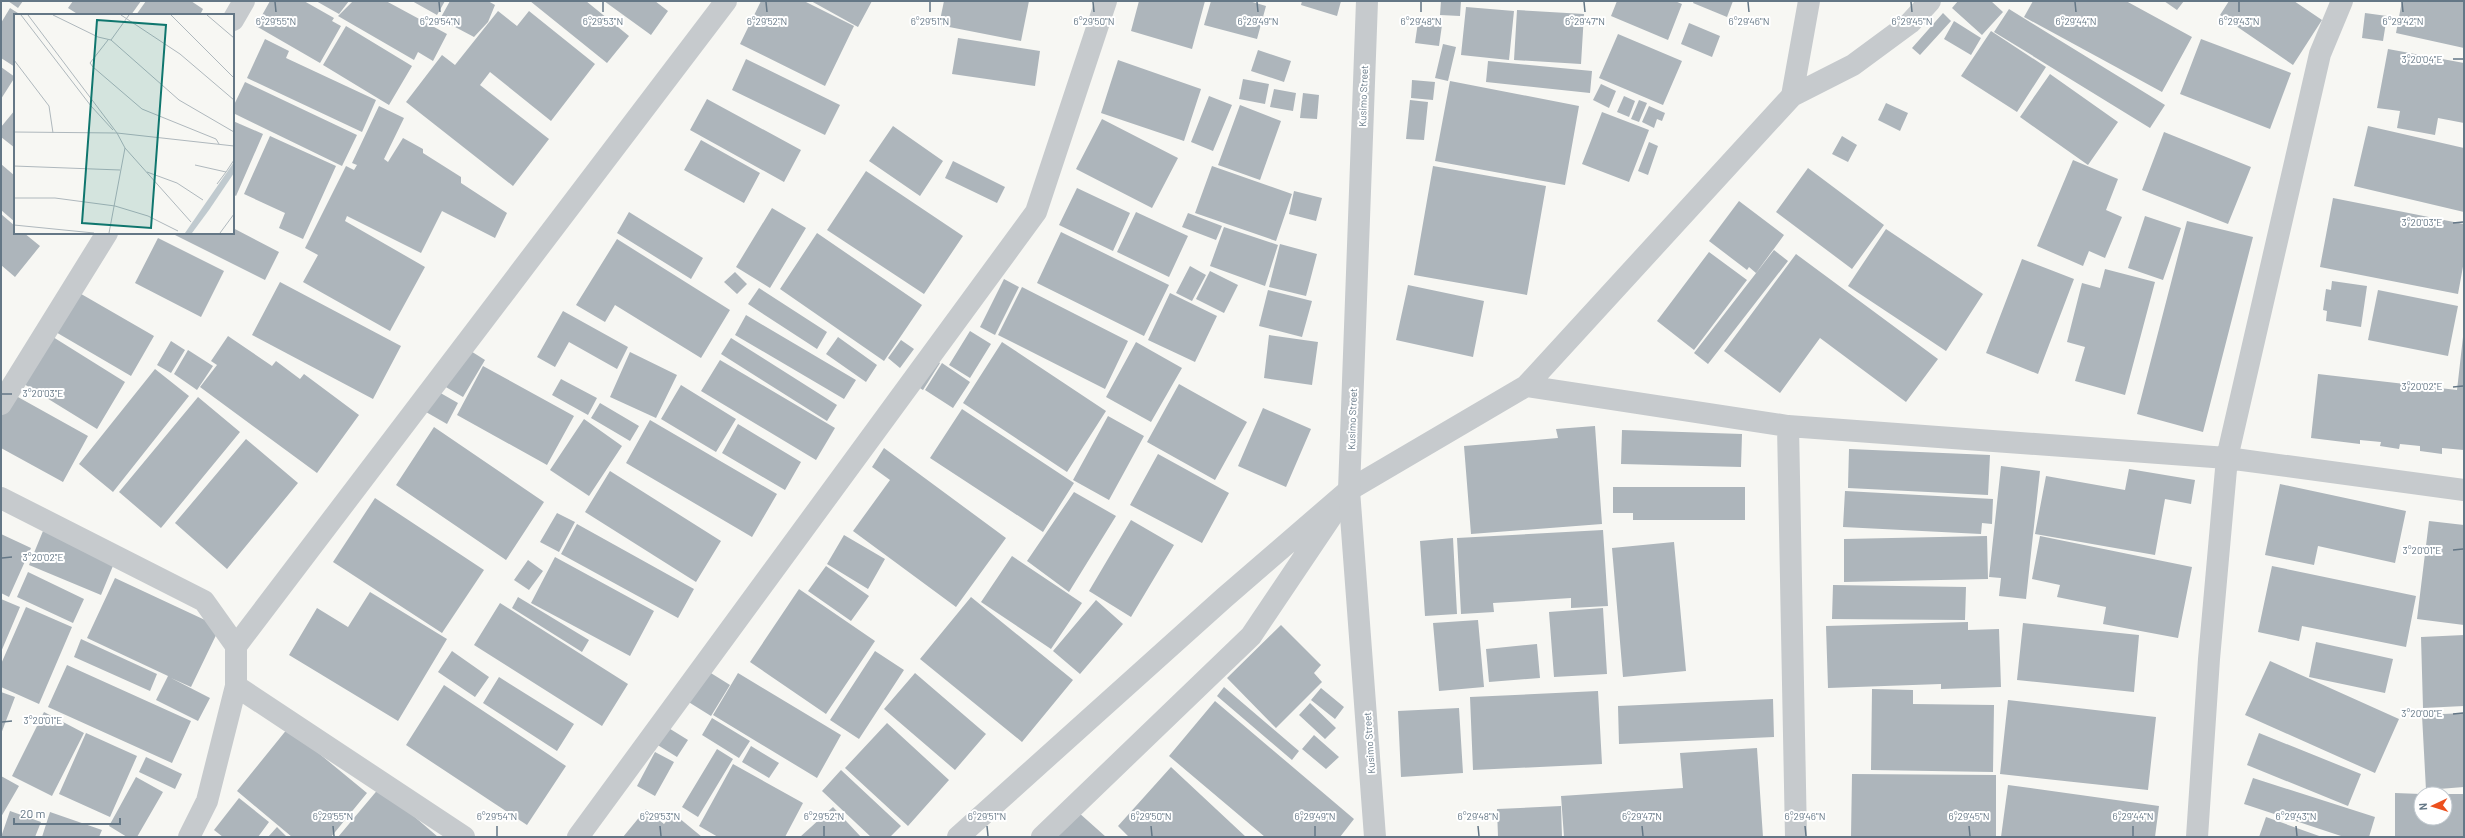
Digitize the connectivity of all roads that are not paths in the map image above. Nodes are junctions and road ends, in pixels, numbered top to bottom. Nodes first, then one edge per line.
1 (244, 1) edge
2 (726, 1) edge
3 (1106, 1) edge
4 (1367, 1) edge
5 (1809, 1) edge
6 (1930, 1) edge
7 (2342, 1) edge
8 (234, 18) edge
9 (1792, 96) junction
10 (106, 234) edge
11 (1526, 386) junction
12 (1, 404) edge
13 (1788, 426) junction
14 (2227, 458) junction
15 (1349, 490) junction
16 (2464, 490) edge
17 (1, 498) edge
18 (236, 646) junction
19 (236, 686) junction
20 (189, 837) edge
21 (464, 837) edge
22 (578, 837) edge
23 (958, 837) edge
24 (1042, 837) edge
25 (1375, 837) edge
26 (1796, 837) edge
27 (2197, 837) edge

1 - 8 street
2 - 18 street
3 - 22 street
4 - 15 street, Kusimo Street
5 - 9 street
6 - 9 street
7 - 14 street
9 - 11 street
10 - 12 street
11 - 13 street
11 - 15 street
13 - 14 street
13 - 26 street
14 - 16 street
14 - 27 street
15 - 23 street
15 - 24 street
15 - 25 street, Kusimo Street
17 - 18 street
18 - 19 street
19 - 20 street
19 - 21 street

